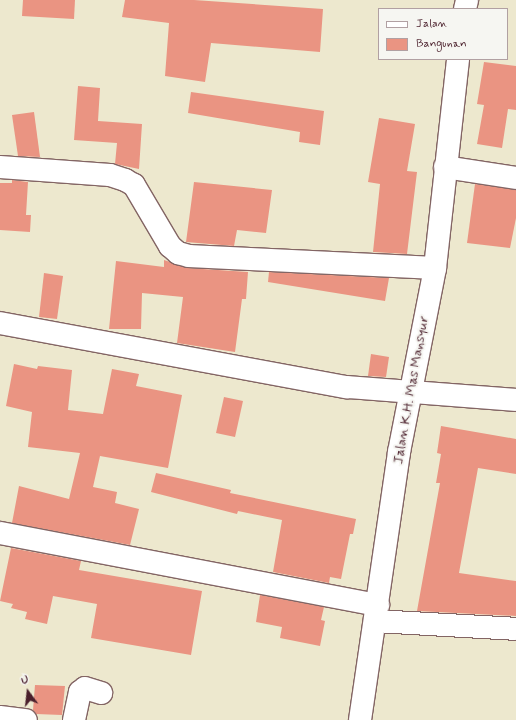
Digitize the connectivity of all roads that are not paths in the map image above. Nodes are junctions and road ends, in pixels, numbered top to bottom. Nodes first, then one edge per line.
1 (458, 60) edge
2 (0, 166) edge
3 (446, 167) junction
4 (516, 178) edge
5 (434, 268) junction
6 (0, 323) edge
7 (412, 392) junction
8 (516, 400) edge
9 (0, 532) edge
10 (376, 613) junction
11 (516, 629) edge
12 (101, 693) dead end
13 (0, 717) edge
14 (26, 720) edge
15 (74, 720) edge
16 (360, 720) edge

1 - 3 main road, Jalan K.H. Mas Mansyur
2 - 5 main road
3 - 4 main road
3 - 5 main road, Jalan K.H. Mas Mansyur
5 - 7 main road, Jalan K.H. Mas Mansyur
6 - 7 main road
7 - 8 main road
7 - 10 main road, Jalan K.H. Mas Mansyur
9 - 10 main road
10 - 11 main road
10 - 16 main road, Jalan K.H. Mas Mansyur
12 - 15 main road
13 - 14 main road

